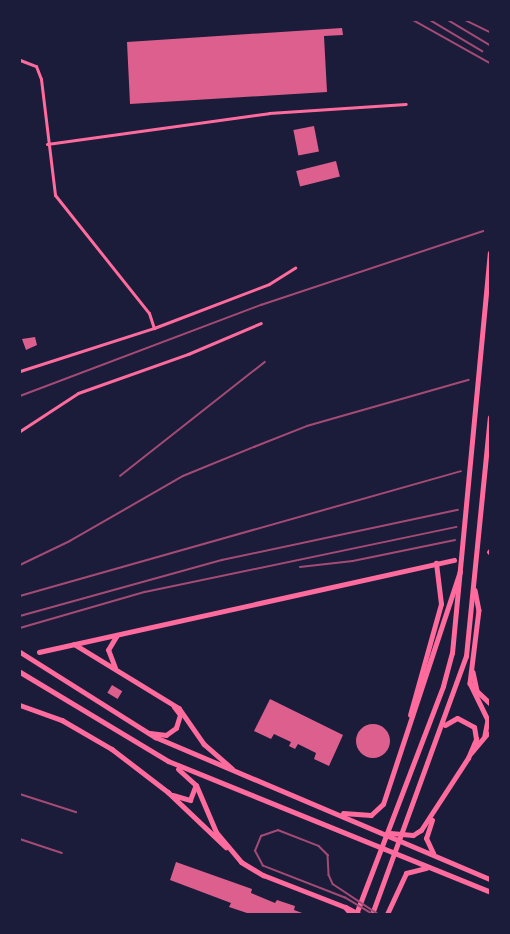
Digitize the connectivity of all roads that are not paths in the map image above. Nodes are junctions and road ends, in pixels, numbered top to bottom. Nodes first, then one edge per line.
1 (20, 60) edge
2 (406, 104) dead end
3 (47, 144) junction
4 (490, 253) edge
5 (295, 268) dead end
6 (261, 323) dead end
7 (154, 327) junction
8 (20, 371) edge
9 (490, 417) edge
10 (20, 431) edge
11 (454, 560) dead end
12 (436, 563) junction
13 (463, 564) junction
14 (476, 590) junction
15 (120, 633) junction
16 (74, 644) junction
17 (20, 652) edge
18 (39, 652) dead end
19 (473, 660) junction
20 (117, 670) junction
21 (20, 672) edge
22 (166, 700) junction
23 (490, 703) edge
24 (20, 705) edge
25 (490, 728) edge
26 (141, 729) junction
27 (442, 729) junction
28 (485, 736) junction
29 (405, 742) junction
30 (468, 758) junction
31 (168, 761) junction
32 (240, 772) junction
33 (192, 780) junction
34 (168, 792) junction
35 (336, 812) junction
36 (435, 813) junction
37 (382, 832) junction
38 (226, 847) junction
39 (434, 854) junction
40 (432, 868) junction
41 (490, 879) edge
42 (490, 892) edge
43 (345, 907) junction
44 (351, 915) edge
45 (358, 915) edge
46 (372, 915) edge
47 (387, 915) edge

1 - 3 street
2 - 3 street
3 - 7 street
4 - 13 main road
5 - 7 street
6 - 10 street
7 - 8 street
9 - 14 main road
11 - 12 main road
12 - 15 main road
12 - 29 main road
13 - 29 main road
13 - 45 main road
14 - 19 main road
14 - 27 main road
15 - 16 main road
15 - 20 main road
16 - 18 main road
16 - 20 main road
17 - 26 main road
19 - 23 main road
19 - 28 main road
20 - 22 main road
21 - 31 main road
22 - 26 main road
22 - 32 main road
24 - 34 main road
25 - 28 main road
26 - 32 main road
27 - 30 main road
27 - 46 main road
28 - 30 main road
29 - 35 main road
30 - 36 main road
31 - 33 main road
31 - 40 main road
32 - 35 main road
33 - 34 main road
33 - 38 main road
34 - 38 main road
35 - 37 main road
36 - 37 main road
36 - 39 main road
37 - 39 main road
38 - 43 main road
39 - 41 main road
40 - 42 main road
40 - 47 main road
43 - 44 main road
43 - 45 street

